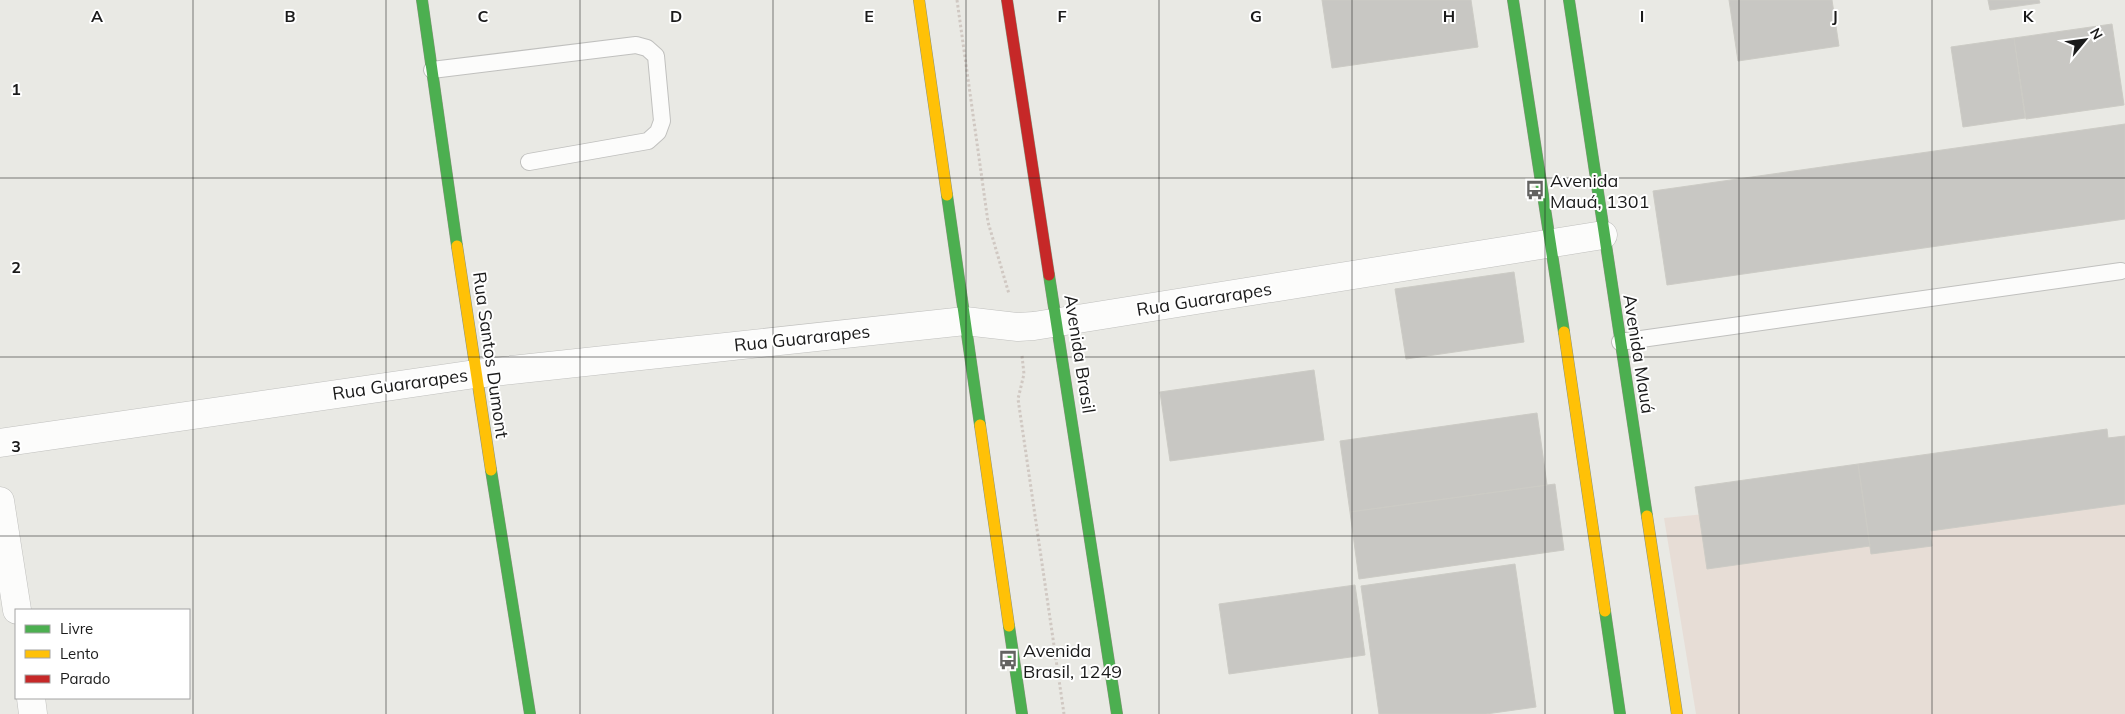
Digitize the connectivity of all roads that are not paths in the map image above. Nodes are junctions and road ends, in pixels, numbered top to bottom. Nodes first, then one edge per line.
1 (422, 0) edge
2 (919, 0) edge
3 (1007, 0) edge
4 (1513, 0) edge
5 (1569, 0) edge
6 (432, 70) junction
7 (529, 162) dead end
8 (1603, 235) junction
9 (1551, 243) junction
10 (2121, 271) dead end
11 (965, 321) junction
12 (1057, 322) junction
13 (1620, 342) junction
14 (475, 374) junction
15 (0, 443) edge
16 (0, 501) edge
17 (17, 609) edge
18 (31, 699) edge
19 (33, 714) edge
20 (530, 714) edge
21 (1022, 714) edge
22 (1117, 714) edge
23 (1620, 714) edge
24 (1677, 714) edge

1 - 6 main road, Rua Santos Dumont
2 - 11 main road
3 - 12 main road, Avenida Brasil
4 - 9 main road
5 - 8 main road, Avenida Mauá
6 - 7 lane
6 - 14 main road, Rua Santos Dumont
8 - 9 street, Rua Guararapes
8 - 13 main road, Avenida Mauá
9 - 12 street, Rua Guararapes
9 - 23 main road
10 - 13 lane
11 - 12 street, Rua Guararapes
11 - 14 street, Rua Guararapes
11 - 21 main road
12 - 22 main road, Avenida Brasil
13 - 24 main road, Avenida Mauá
14 - 15 street, Rua Guararapes
14 - 20 main road, Rua Santos Dumont
16 - 17 street
18 - 19 street

